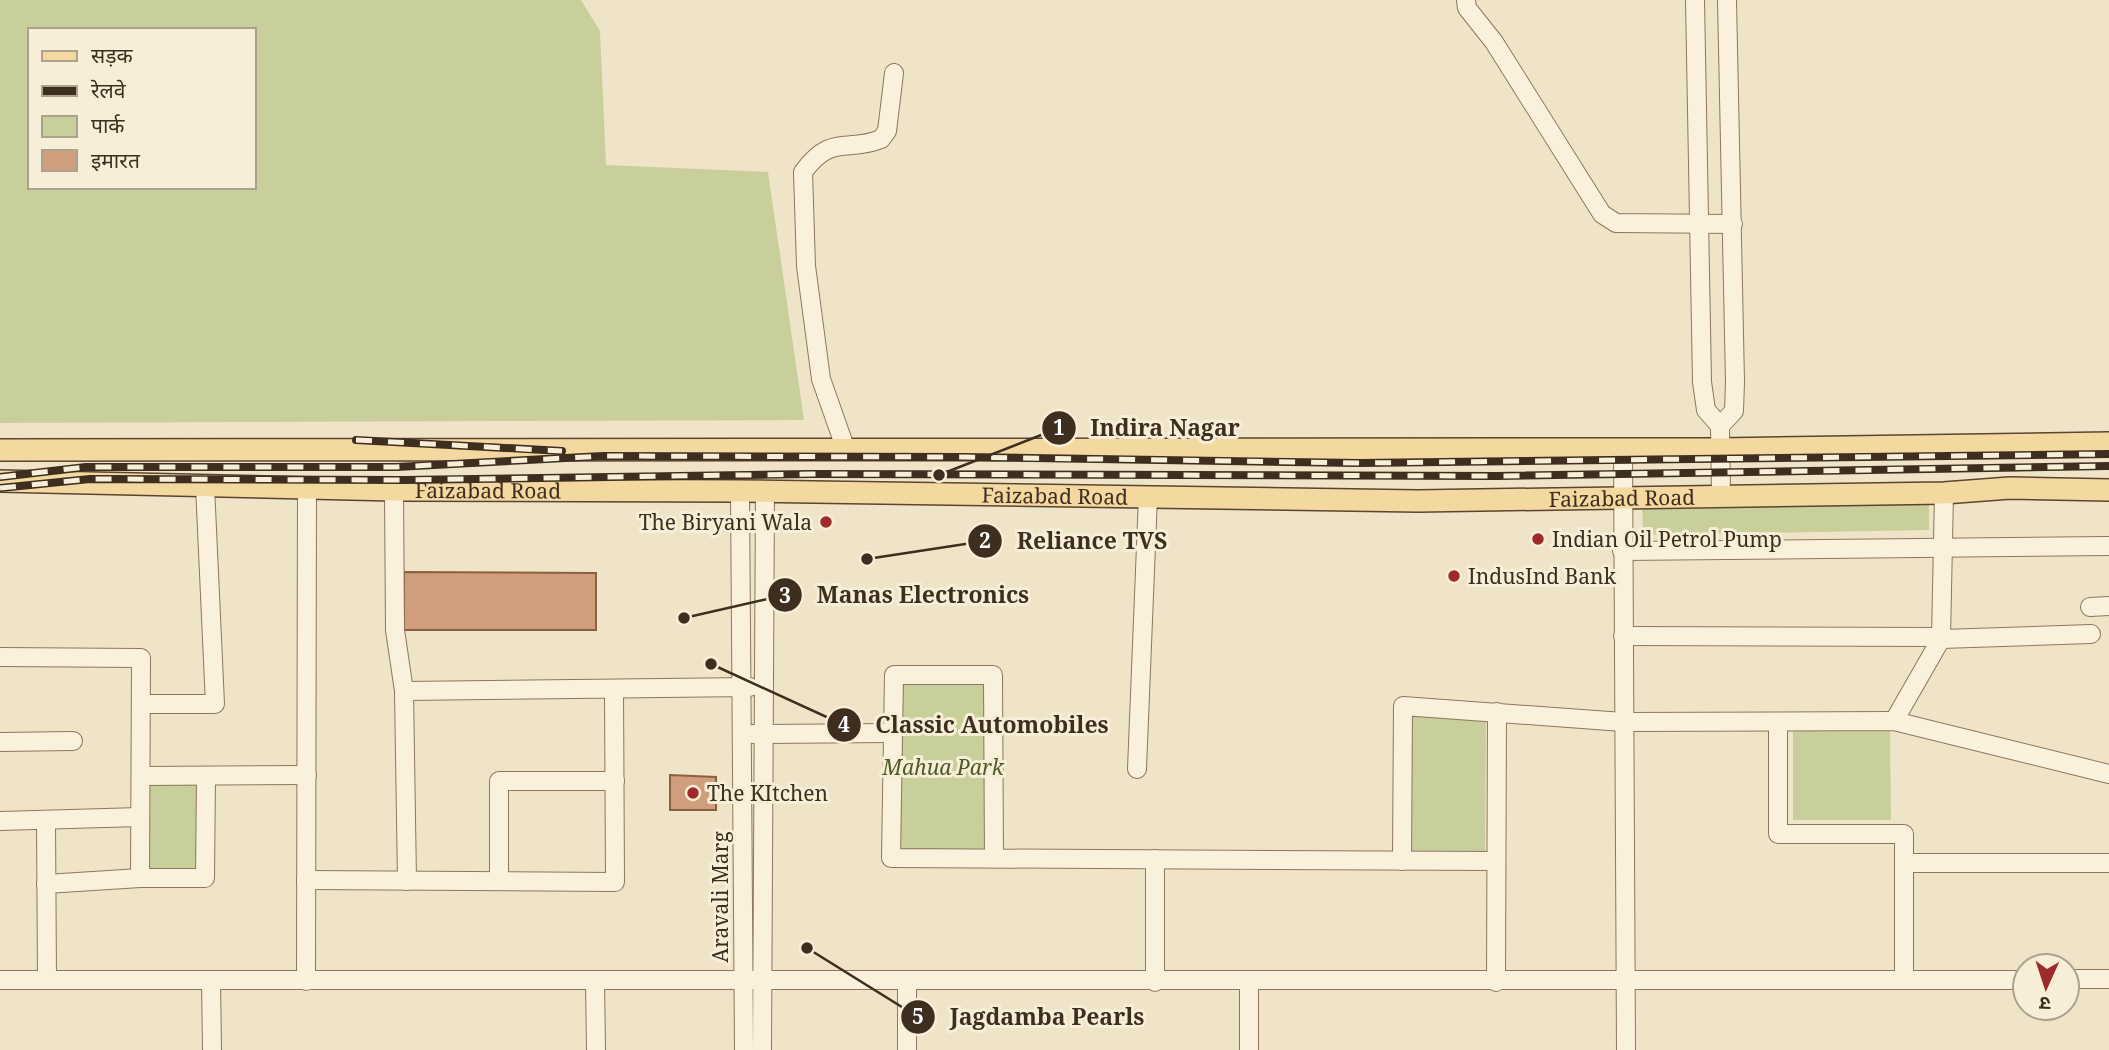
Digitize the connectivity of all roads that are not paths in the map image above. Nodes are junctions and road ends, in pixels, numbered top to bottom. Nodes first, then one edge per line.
1 (1466, 0) edge
2 (1695, 0) edge
3 (1727, 0) edge
4 (894, 74) dead end
5 (1699, 225) junction
6 (1733, 225) junction
7 (1720, 426) junction
8 (2109, 443) edge
9 (1623, 449) junction
10 (1720, 449) junction
11 (0, 450) edge
12 (846, 450) junction
13 (0, 481) edge
14 (205, 486) junction
15 (307, 487) junction
16 (394, 490) junction
17 (2109, 490) edge
18 (740, 491) junction
19 (765, 491) junction
20 (1944, 493) junction
21 (1721, 494) junction
22 (1148, 496) junction
23 (1623, 498) junction
24 (2109, 546) edge
25 (1941, 547) junction
26 (1622, 551) junction
27 (2109, 606) edge
28 (2090, 607) dead end
29 (2091, 634) dead end
30 (1623, 636) junction
31 (1941, 638) junction
32 (0, 656) edge
33 (762, 687) junction
34 (741, 688) junction
35 (614, 689) junction
36 (404, 691) junction
37 (141, 705) junction
38 (1497, 712) junction
39 (1894, 721) junction
40 (1623, 722) junction
41 (1778, 722) junction
42 (893, 733) junction
43 (741, 734) junction
44 (762, 734) junction
45 (73, 741) dead end
46 (0, 742) edge
47 (1138, 769) dead end
48 (2109, 774) edge
49 (307, 775) junction
50 (141, 776) junction
51 (206, 776) junction
52 (615, 781) junction
53 (141, 817) junction
54 (46, 820) junction
55 (0, 821) edge
56 (994, 859) junction
57 (1154, 859) junction
58 (1402, 860) junction
59 (1496, 861) junction
60 (1904, 863) junction
61 (2109, 863) edge
62 (140, 878) junction
63 (306, 880) junction
64 (407, 881) junction
65 (499, 881) junction
66 (46, 884) junction
67 (2011, 979) edge
68 (2081, 979) edge
69 (2109, 979) edge
70 (0, 980) edge
71 (47, 980) junction
72 (1904, 980) junction
73 (211, 981) junction
74 (306, 981) junction
75 (595, 981) junction
76 (743, 981) junction
77 (762, 981) junction
78 (907, 981) junction
79 (1155, 982) junction
80 (1249, 982) junction
81 (1496, 982) junction
82 (1626, 982) junction
83 (212, 1050) edge
84 (596, 1050) edge
85 (744, 1050) edge
86 (762, 1050) edge
87 (907, 1050) edge
88 (1249, 1050) edge
89 (1626, 1050) edge

1 - 5 street
2 - 5 street
3 - 6 street
4 - 12 street
5 - 6 street
5 - 7 street
6 - 7 street
7 - 10 street
8 - 10 main road, Faizabad Road
9 - 10 main road, Faizabad Road
9 - 12 main road, Faizabad Road
9 - 23 street
10 - 21 street
11 - 12 main road, Faizabad Road
13 - 14 main road, Faizabad Road
14 - 15 main road, Faizabad Road
14 - 37 street
15 - 16 main road, Faizabad Road
15 - 49 street
16 - 18 main road, Faizabad Road
16 - 36 street
17 - 20 main road, Faizabad Road
18 - 19 main road, Faizabad Road
18 - 34 street, Aravali Marg
19 - 22 main road, Faizabad Road
19 - 33 street, Aravali Marg
20 - 21 main road, Faizabad Road
20 - 25 street
21 - 23 main road, Faizabad Road
22 - 23 main road, Faizabad Road
22 - 47 street
23 - 26 street
24 - 25 street
25 - 26 street
25 - 31 street
26 - 30 street
27 - 28 street
29 - 31 street
30 - 31 street
30 - 40 street
31 - 39 street
32 - 37 street
33 - 34 street
33 - 44 street, Aravali Marg
34 - 35 street
34 - 43 street, Aravali Marg
35 - 36 street
35 - 52 street
36 - 64 street
37 - 50 street
38 - 40 street
38 - 58 street
38 - 59 street
39 - 41 street
39 - 48 street
40 - 41 street
40 - 82 street
41 - 60 street
42 - 44 street
42 - 56 street
42 - 56 street
43 - 44 street
43 - 76 street, Aravali Marg
44 - 77 street, Aravali Marg
45 - 46 street
49 - 51 street
49 - 63 street
50 - 51 street
50 - 53 street
51 - 62 street
52 - 65 street
52 - 65 street
53 - 54 street
53 - 62 street
54 - 55 street
54 - 66 street
56 - 57 street
57 - 58 street
57 - 79 street
58 - 59 street
59 - 81 street
60 - 61 street
60 - 72 street
62 - 66 street
63 - 64 street
63 - 74 street
64 - 65 street
66 - 71 street
67 - 72 street
68 - 69 street
70 - 71 street
71 - 73 street
72 - 82 street
73 - 74 street
73 - 83 street
74 - 75 street
75 - 76 street
75 - 84 street
76 - 77 street
76 - 85 street, Aravali Marg
77 - 78 street
77 - 86 street, Aravali Marg
78 - 79 street
78 - 87 street
79 - 80 street
80 - 81 street
80 - 88 street
81 - 82 street
82 - 89 street

